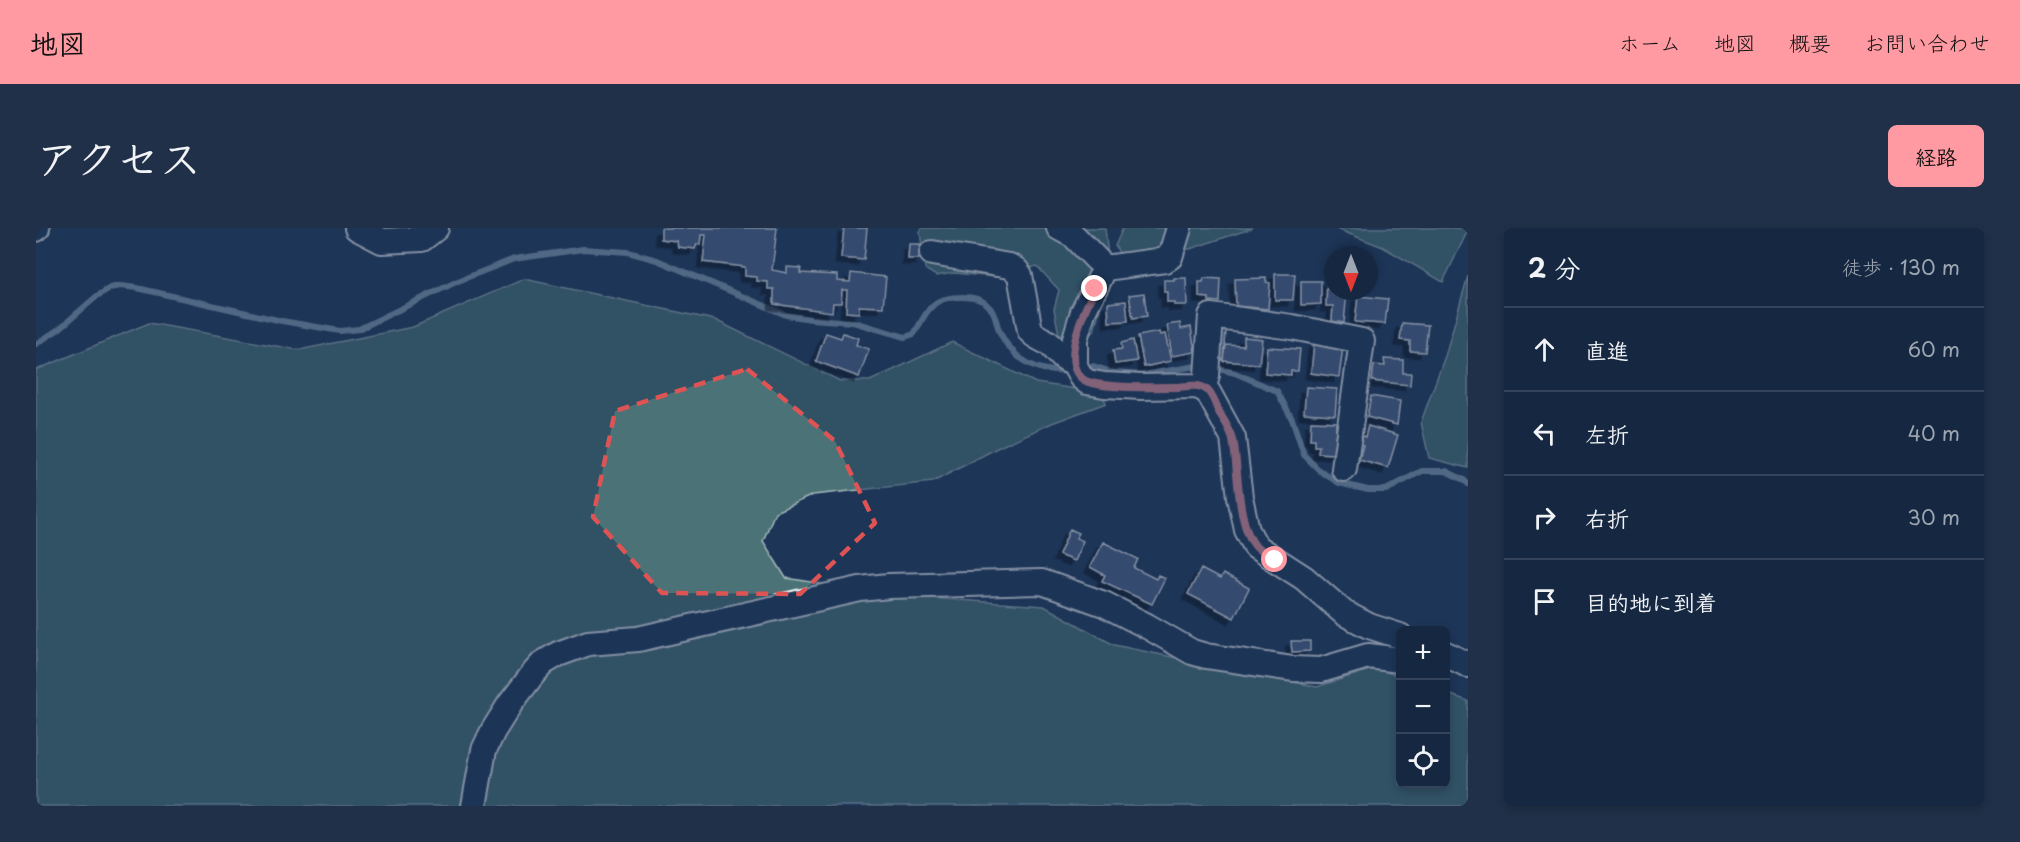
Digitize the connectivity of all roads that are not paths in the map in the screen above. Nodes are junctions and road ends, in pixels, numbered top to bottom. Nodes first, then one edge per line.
1 (357, 228) edge
2 (436, 228) edge
3 (1059, 228) edge
4 (1179, 228) edge
5 (932, 254) dead end
6 (1105, 268) junction
7 (1077, 368) junction
8 (1206, 374) junction
9 (1344, 469) dead end
10 (1396, 634) edge
11 (1450, 656) edge
12 (1396, 659) edge
13 (1468, 665) edge
14 (1450, 674) edge
15 (1468, 678) edge
16 (474, 806) edge

1 - 2 street
3 - 6 street
4 - 6 street
5 - 7 street
6 - 7 street
7 - 8 street
8 - 9 street
8 - 10 street
11 - 13 street
12 - 16 street
14 - 15 street

